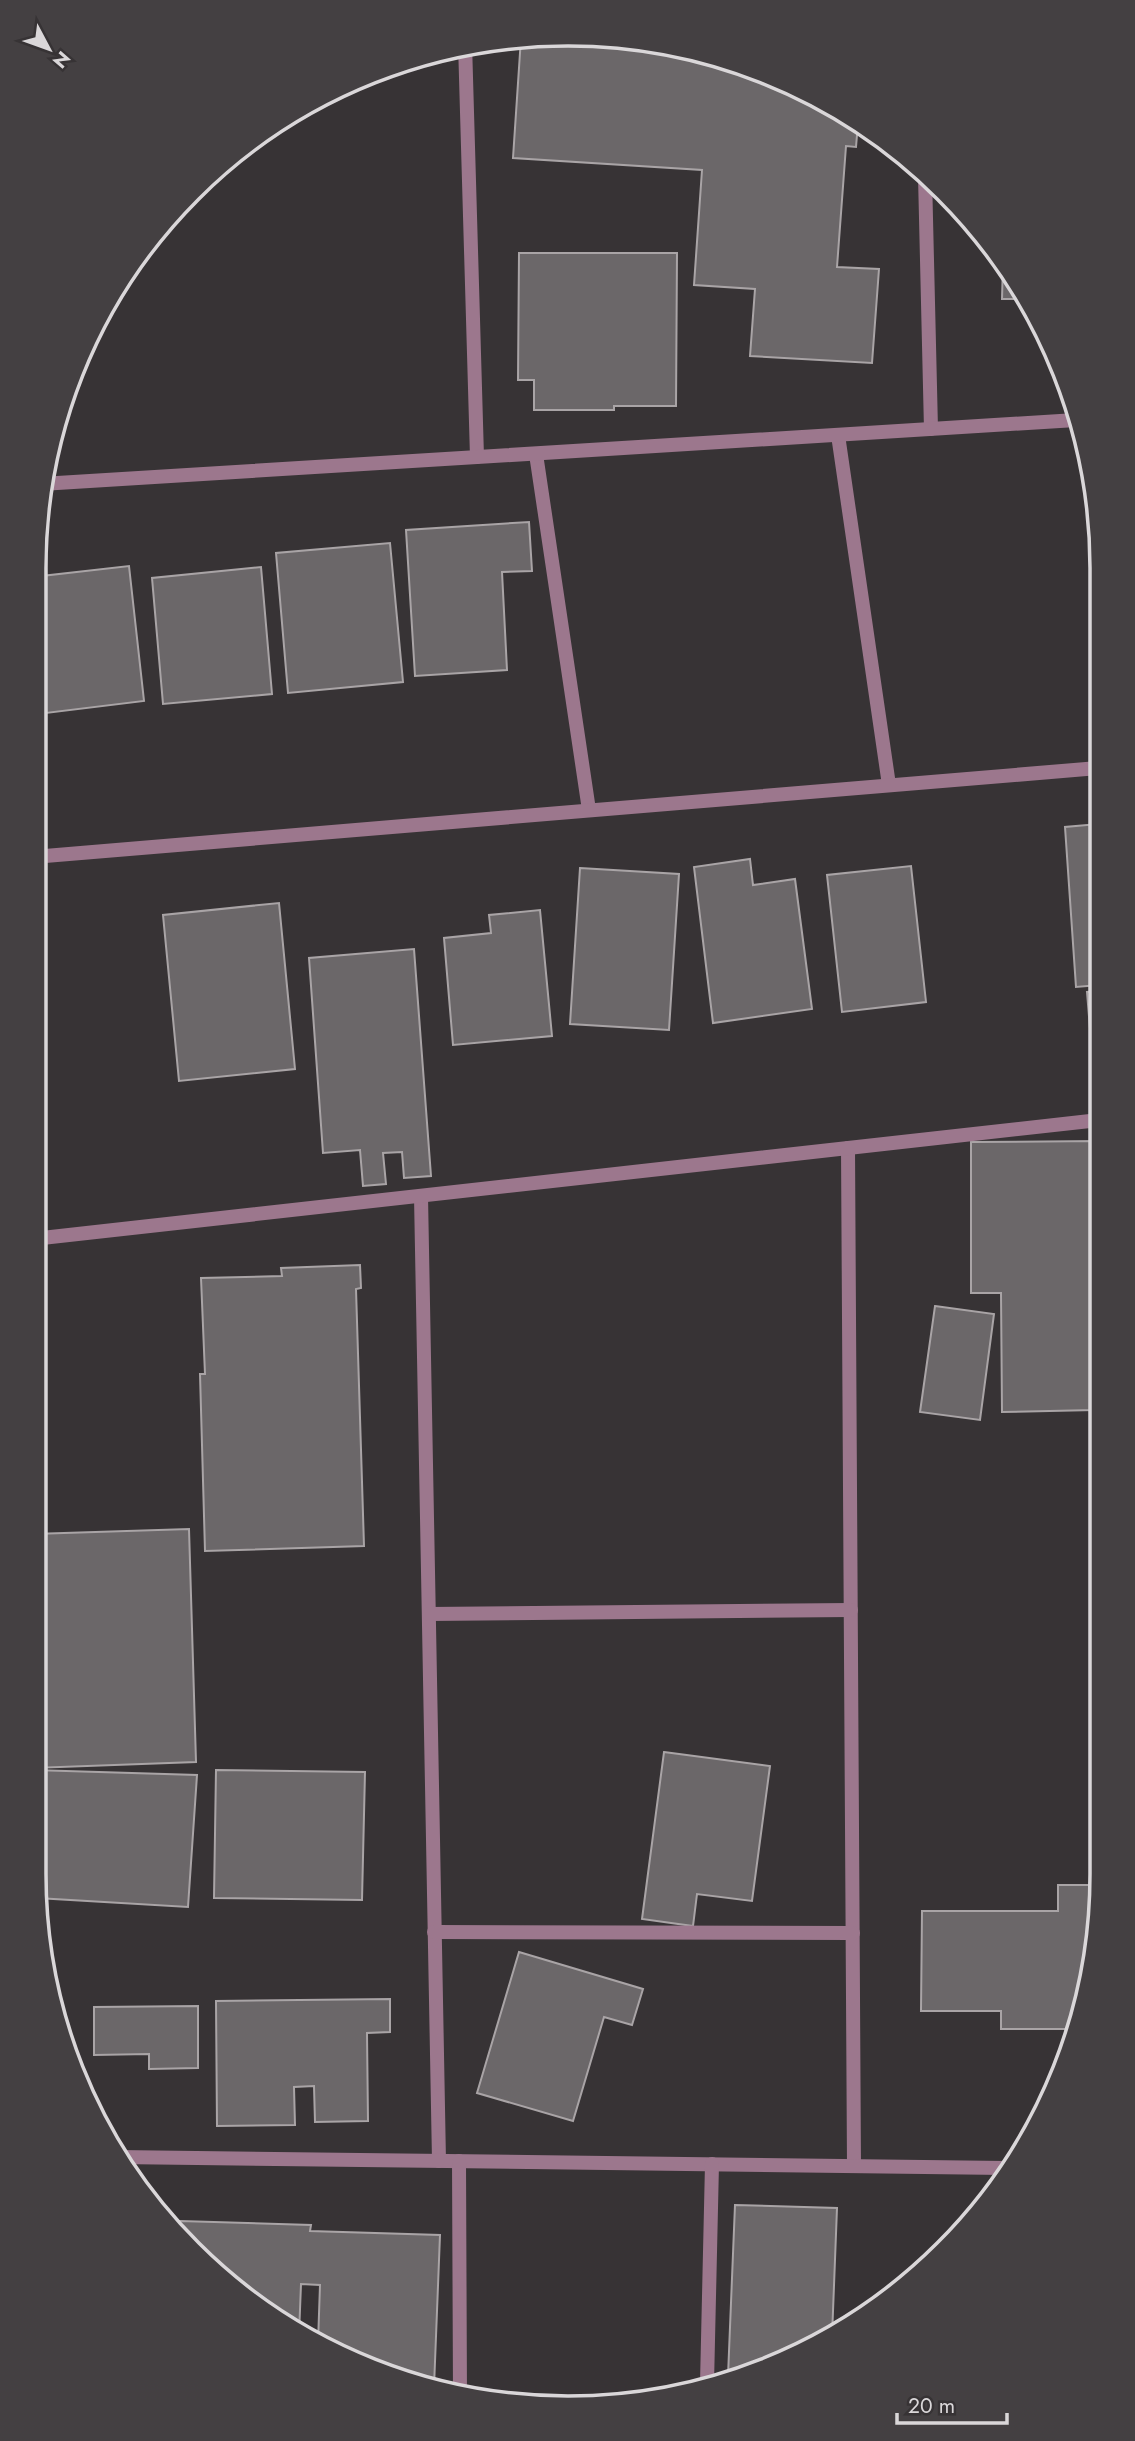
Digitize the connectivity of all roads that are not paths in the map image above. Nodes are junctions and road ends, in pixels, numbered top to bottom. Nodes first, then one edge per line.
1 (465, 56) edge
2 (925, 187) edge
3 (1069, 421) edge
4 (931, 429) junction
5 (838, 435) junction
6 (536, 454) junction
7 (477, 457) junction
8 (53, 483) edge
9 (1090, 769) edge
10 (889, 785) junction
11 (589, 810) junction
12 (46, 856) edge
13 (1090, 1120) edge
14 (848, 1148) junction
15 (421, 1196) junction
16 (46, 1238) edge
17 (851, 1610) junction
18 (429, 1614) junction
19 (434, 1932) junction
20 (853, 1933) junction
21 (129, 2157) edge
22 (439, 2161) junction
23 (458, 2161) junction
24 (712, 2164) junction
25 (854, 2166) junction
26 (999, 2168) edge
27 (707, 2377) edge
28 (460, 2384) edge

1 - 7 street
2 - 4 street
3 - 4 street
4 - 5 street
5 - 6 street
5 - 10 street
6 - 7 street
6 - 11 street
7 - 8 street
9 - 10 street
10 - 11 street
11 - 12 street
13 - 14 street
14 - 15 street
14 - 17 street
15 - 16 street
15 - 18 street
17 - 18 street
17 - 20 street
18 - 19 street
19 - 20 street
19 - 22 street
20 - 25 street
21 - 22 street
22 - 23 street
23 - 24 street
23 - 28 street
24 - 25 street
24 - 27 street
25 - 26 street

